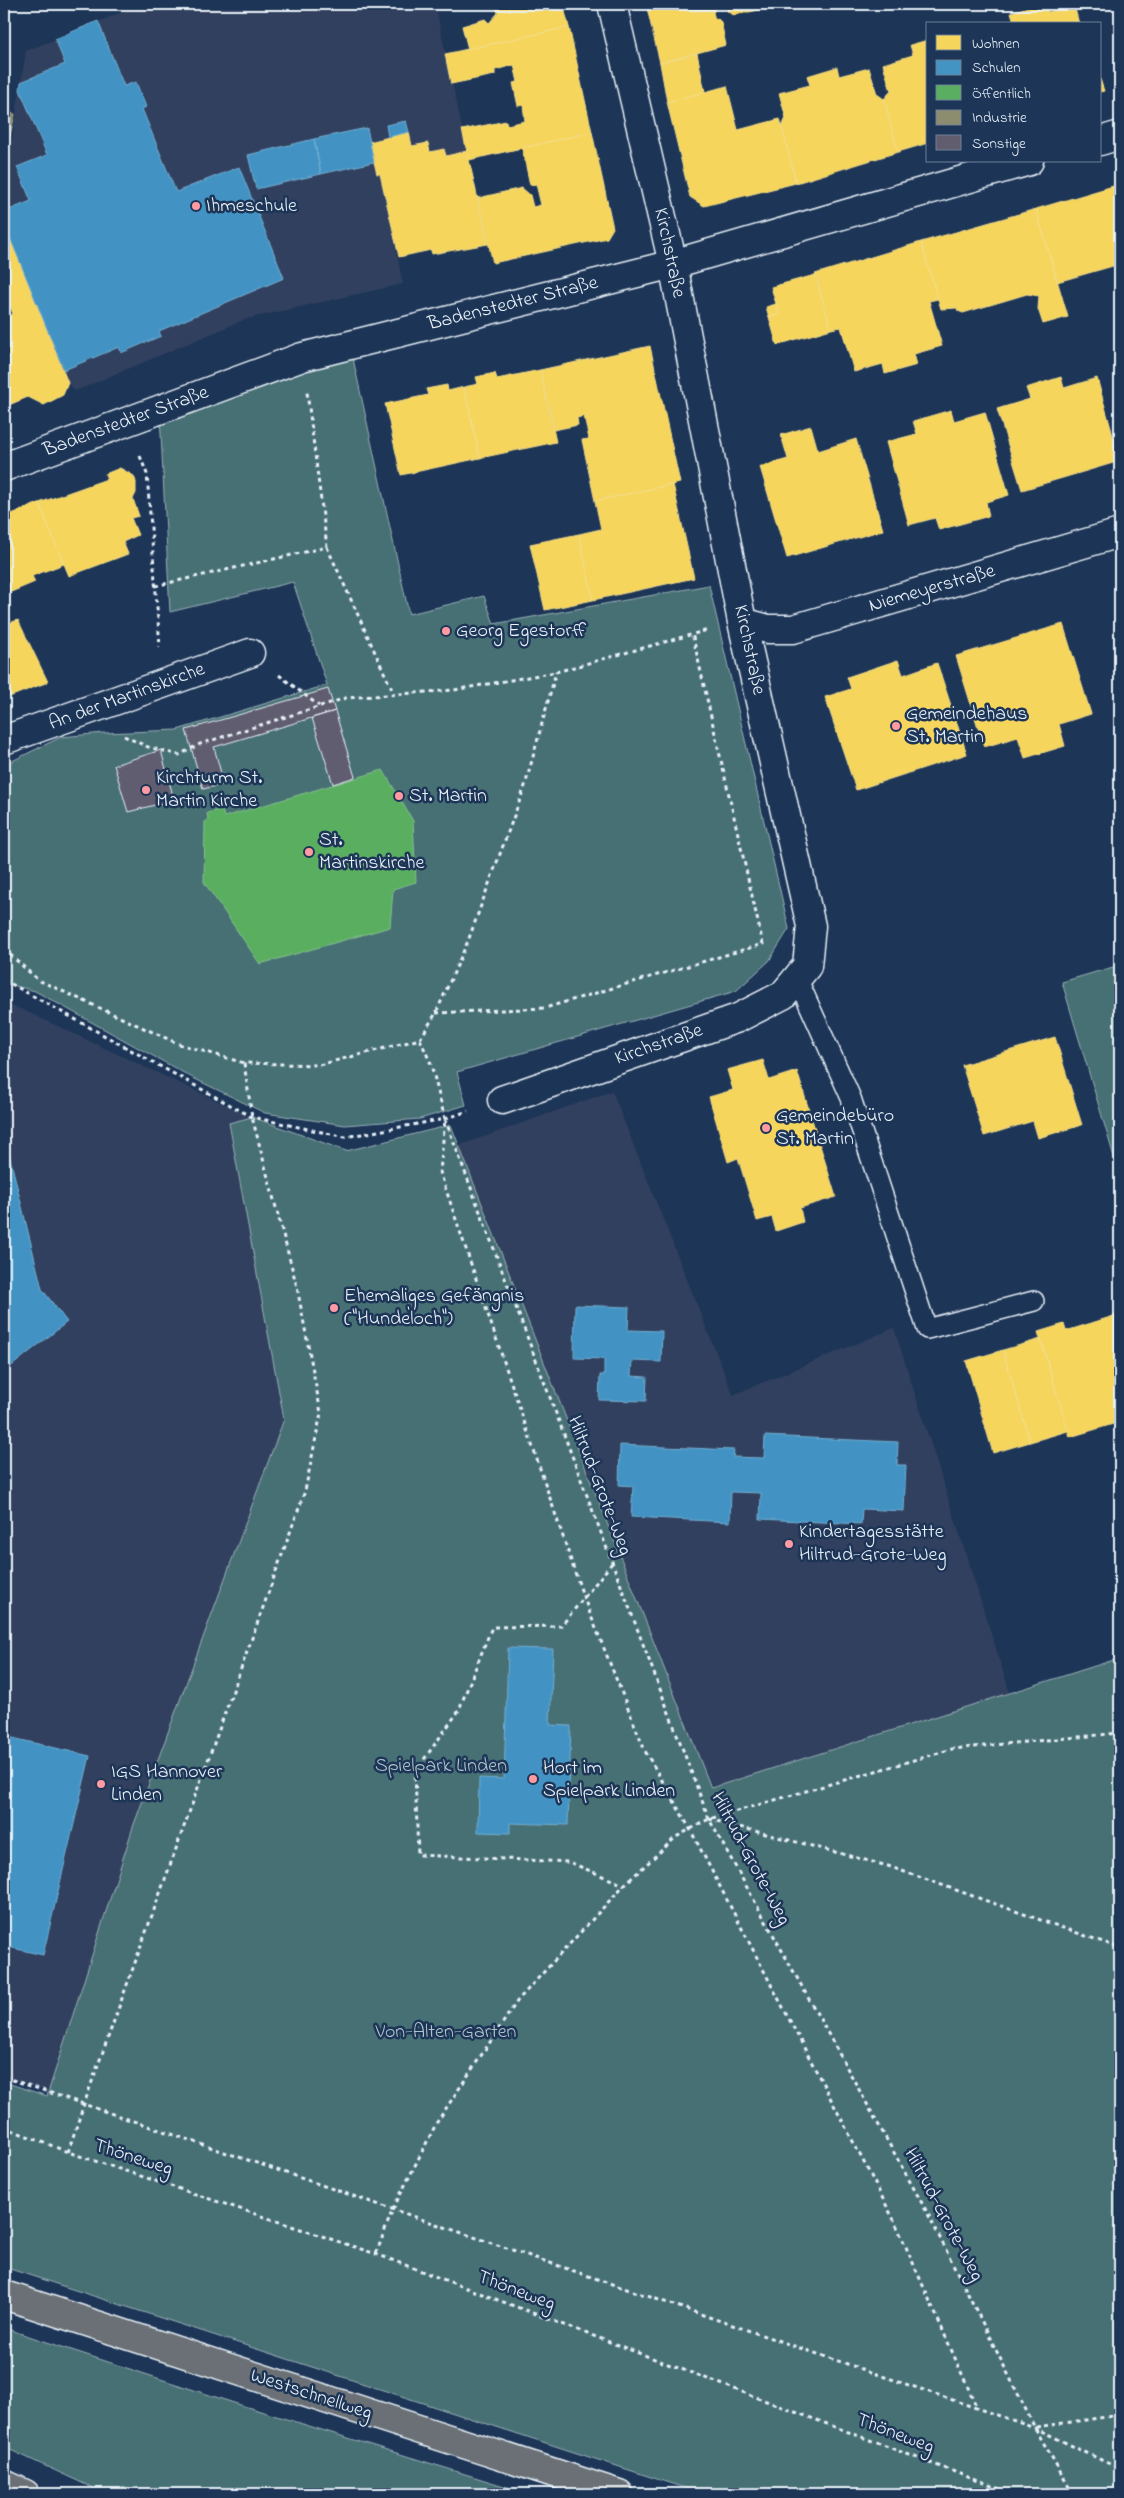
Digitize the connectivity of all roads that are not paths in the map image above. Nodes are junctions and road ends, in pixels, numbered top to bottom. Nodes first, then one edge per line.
1 (612, 4) edge
2 (1120, 135) edge
3 (1102, 140) edge
4 (1026, 162) edge
5 (673, 264) junction
6 (4, 467) edge
7 (1120, 533) edge
8 (742, 622) junction
9 (250, 653) road end
10 (4, 740) edge
11 (797, 978) junction
12 (502, 1100) road end
13 (1034, 1301) dead end
14 (4, 2295) edge
15 (4, 2484) edge
16 (25, 2494) edge
17 (619, 2494) edge

1 - 5 street, Kirchstraße
2 - 3 street
4 - 5 street, Badenstedter Straße
5 - 6 street, Badenstedter Straße
5 - 8 street, Kirchstraße
7 - 8 street, Niemeyerstraße
8 - 11 street, Kirchstraße
9 - 10 street, An der Martinskirche
11 - 12 street, Kirchstraße
11 - 13 lane
14 - 17 highway, Westschnellweg
15 - 16 highway

